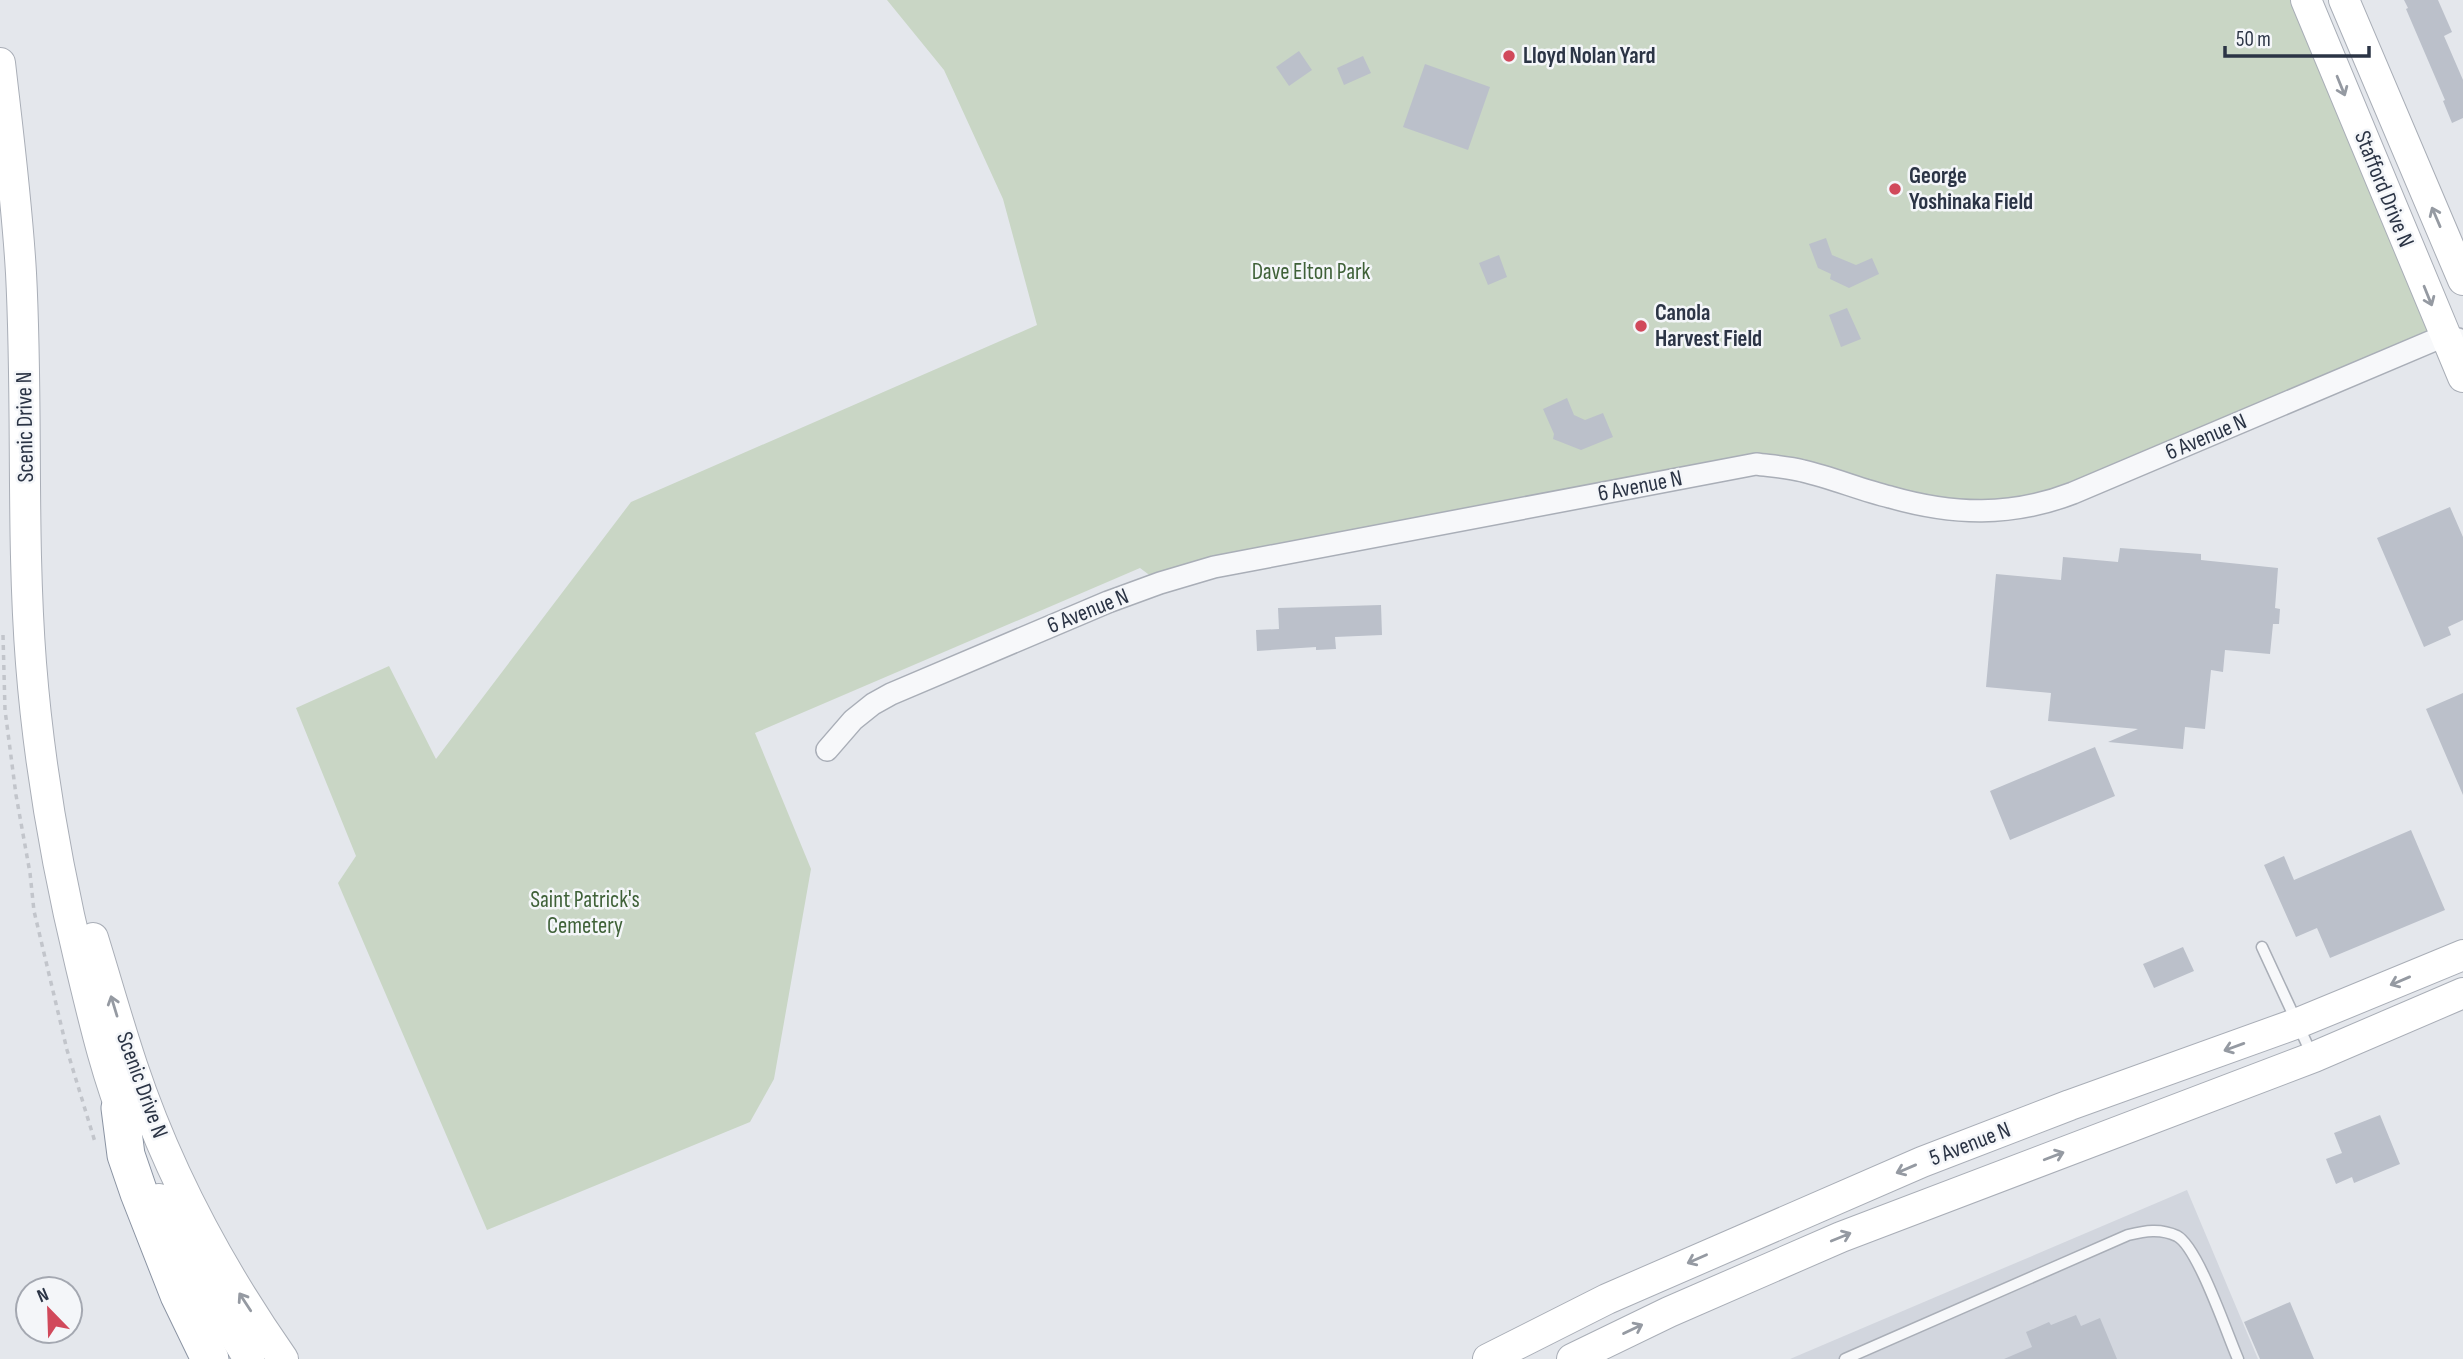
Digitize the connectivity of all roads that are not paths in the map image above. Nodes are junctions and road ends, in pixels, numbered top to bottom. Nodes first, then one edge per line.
1 (2306, 0) edge
2 (2344, 0) edge
3 (0, 63) edge
4 (2463, 280) edge
5 (2454, 338) edge
6 (2463, 377) edge
7 (827, 750) dead end
8 (48, 790) junction
9 (2262, 947) dead end
10 (2463, 955) edge
11 (2463, 993) edge
12 (2298, 1023) junction
13 (2314, 1057) junction
14 (120, 1108) junction
15 (210, 1359) edge
16 (250, 1359) edge
17 (283, 1359) edge
18 (1488, 1359) edge
19 (1572, 1359) edge
20 (1845, 1359) edge
21 (2238, 1359) edge

1 -> 5 main road, Stafford Drive N
4 -> 2 main road, Stafford Drive N
3 - 8 main road, Scenic Drive N
5 - 6 main road, Stafford Drive N
5 - 7 street, 6 Avenue N
8 - 14 main road, Scenic Drive N
17 -> 8 main road, Scenic Drive N
9 - 12 lane
10 -> 12 main road, 5 Avenue N
11 - 13 main road, 5 Avenue N
12 - 13 lane
12 -> 18 main road, 5 Avenue N
19 -> 13 main road, 5 Avenue N
14 - 15 highway
14 - 16 main road, Scenic Drive N
20 - 21 lane

